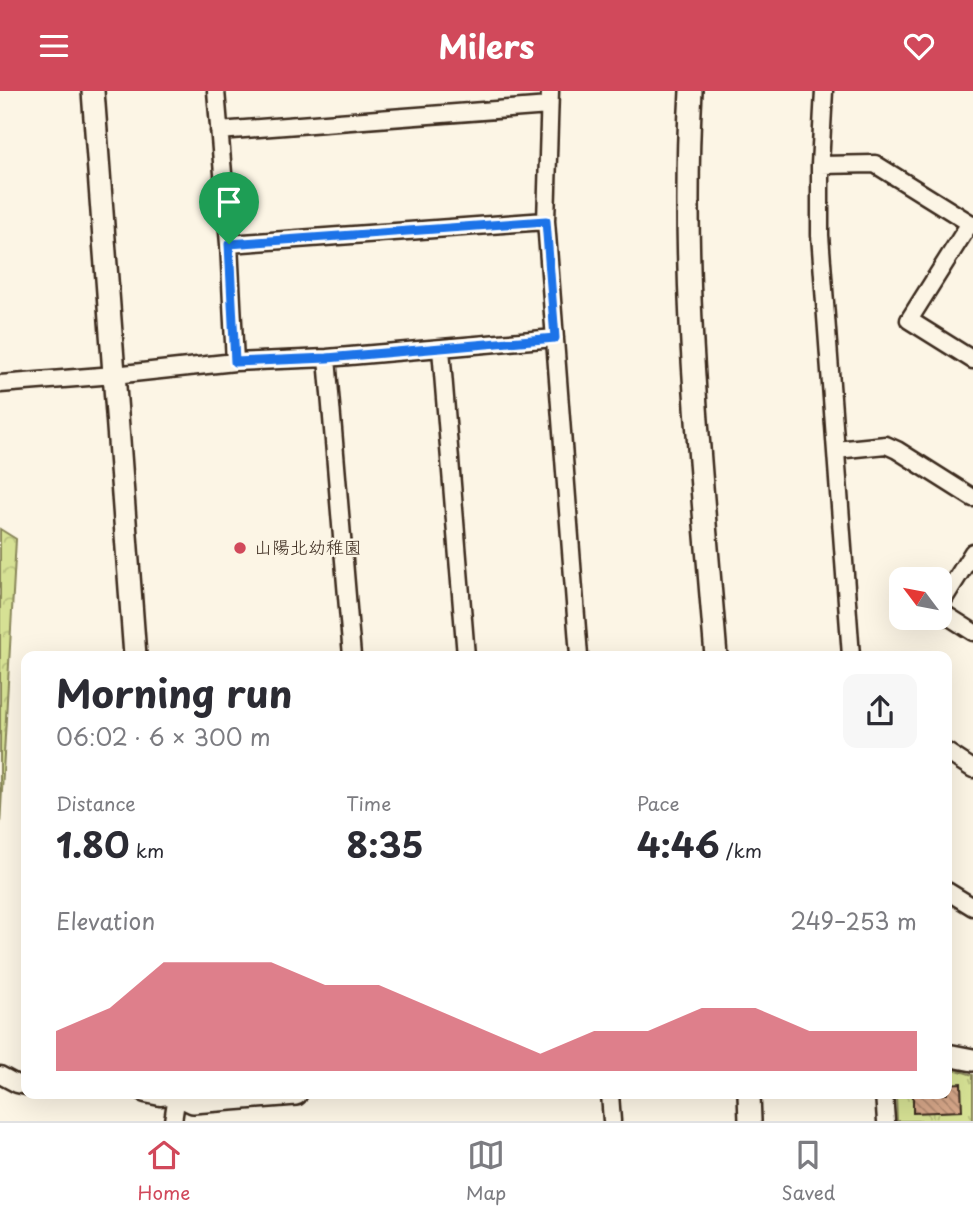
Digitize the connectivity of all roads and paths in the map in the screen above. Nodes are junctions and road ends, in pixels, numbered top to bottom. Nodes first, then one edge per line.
1 (93, 91) edge
2 (216, 91) edge
3 (691, 91) edge
4 (824, 91) edge
5 (550, 99) edge
6 (219, 131) junction
7 (820, 165) junction
8 (546, 221) junction
9 (971, 224) edge
10 (229, 244) junction
11 (555, 338) junction
12 (441, 349) junction
13 (327, 358) junction
14 (973, 360) edge
15 (235, 362) junction
16 (114, 375) junction
17 (0, 384) edge
18 (836, 450) junction
19 (973, 498) edge
20 (973, 552) edge
21 (952, 586) edge
22 (952, 619) edge
23 (973, 632) edge
24 (135, 651) edge
25 (352, 651) edge
26 (466, 651) edge
27 (579, 651) edge
28 (716, 651) edge
29 (851, 651) edge
30 (952, 755) edge
31 (973, 769) edge
32 (952, 894) edge
33 (973, 907) edge
34 (952, 1056) edge
35 (973, 1061) edge
36 (0, 1075) edge
37 (21, 1085) edge
38 (176, 1099) edge
39 (187, 1099) edge
40 (232, 1099) edge
41 (610, 1099) edge
42 (748, 1099) edge
43 (884, 1099) edge
44 (173, 1121) edge
45 (611, 1121) edge
46 (750, 1121) edge
47 (886, 1121) edge

1 - 16 street
2 - 6 street
3 - 28 street
4 - 7 street
5 - 6 street
5 - 8 street
6 - 10 street
7 - 9 street
7 - 18 street
8 - 10 street
8 - 11 street
9 - 14 street
10 - 15 street
11 - 12 street
11 - 27 street
12 - 13 street
12 - 26 street
13 - 15 street
13 - 25 street
15 - 16 street
16 - 17 street
16 - 24 street
18 - 19 street
18 - 29 street
20 - 21 street
22 - 23 street
30 - 31 street
32 - 33 street
34 - 35 street
36 - 37 street
38 - 44 street
39 - 40 street
41 - 45 street
42 - 46 street
43 - 47 street

